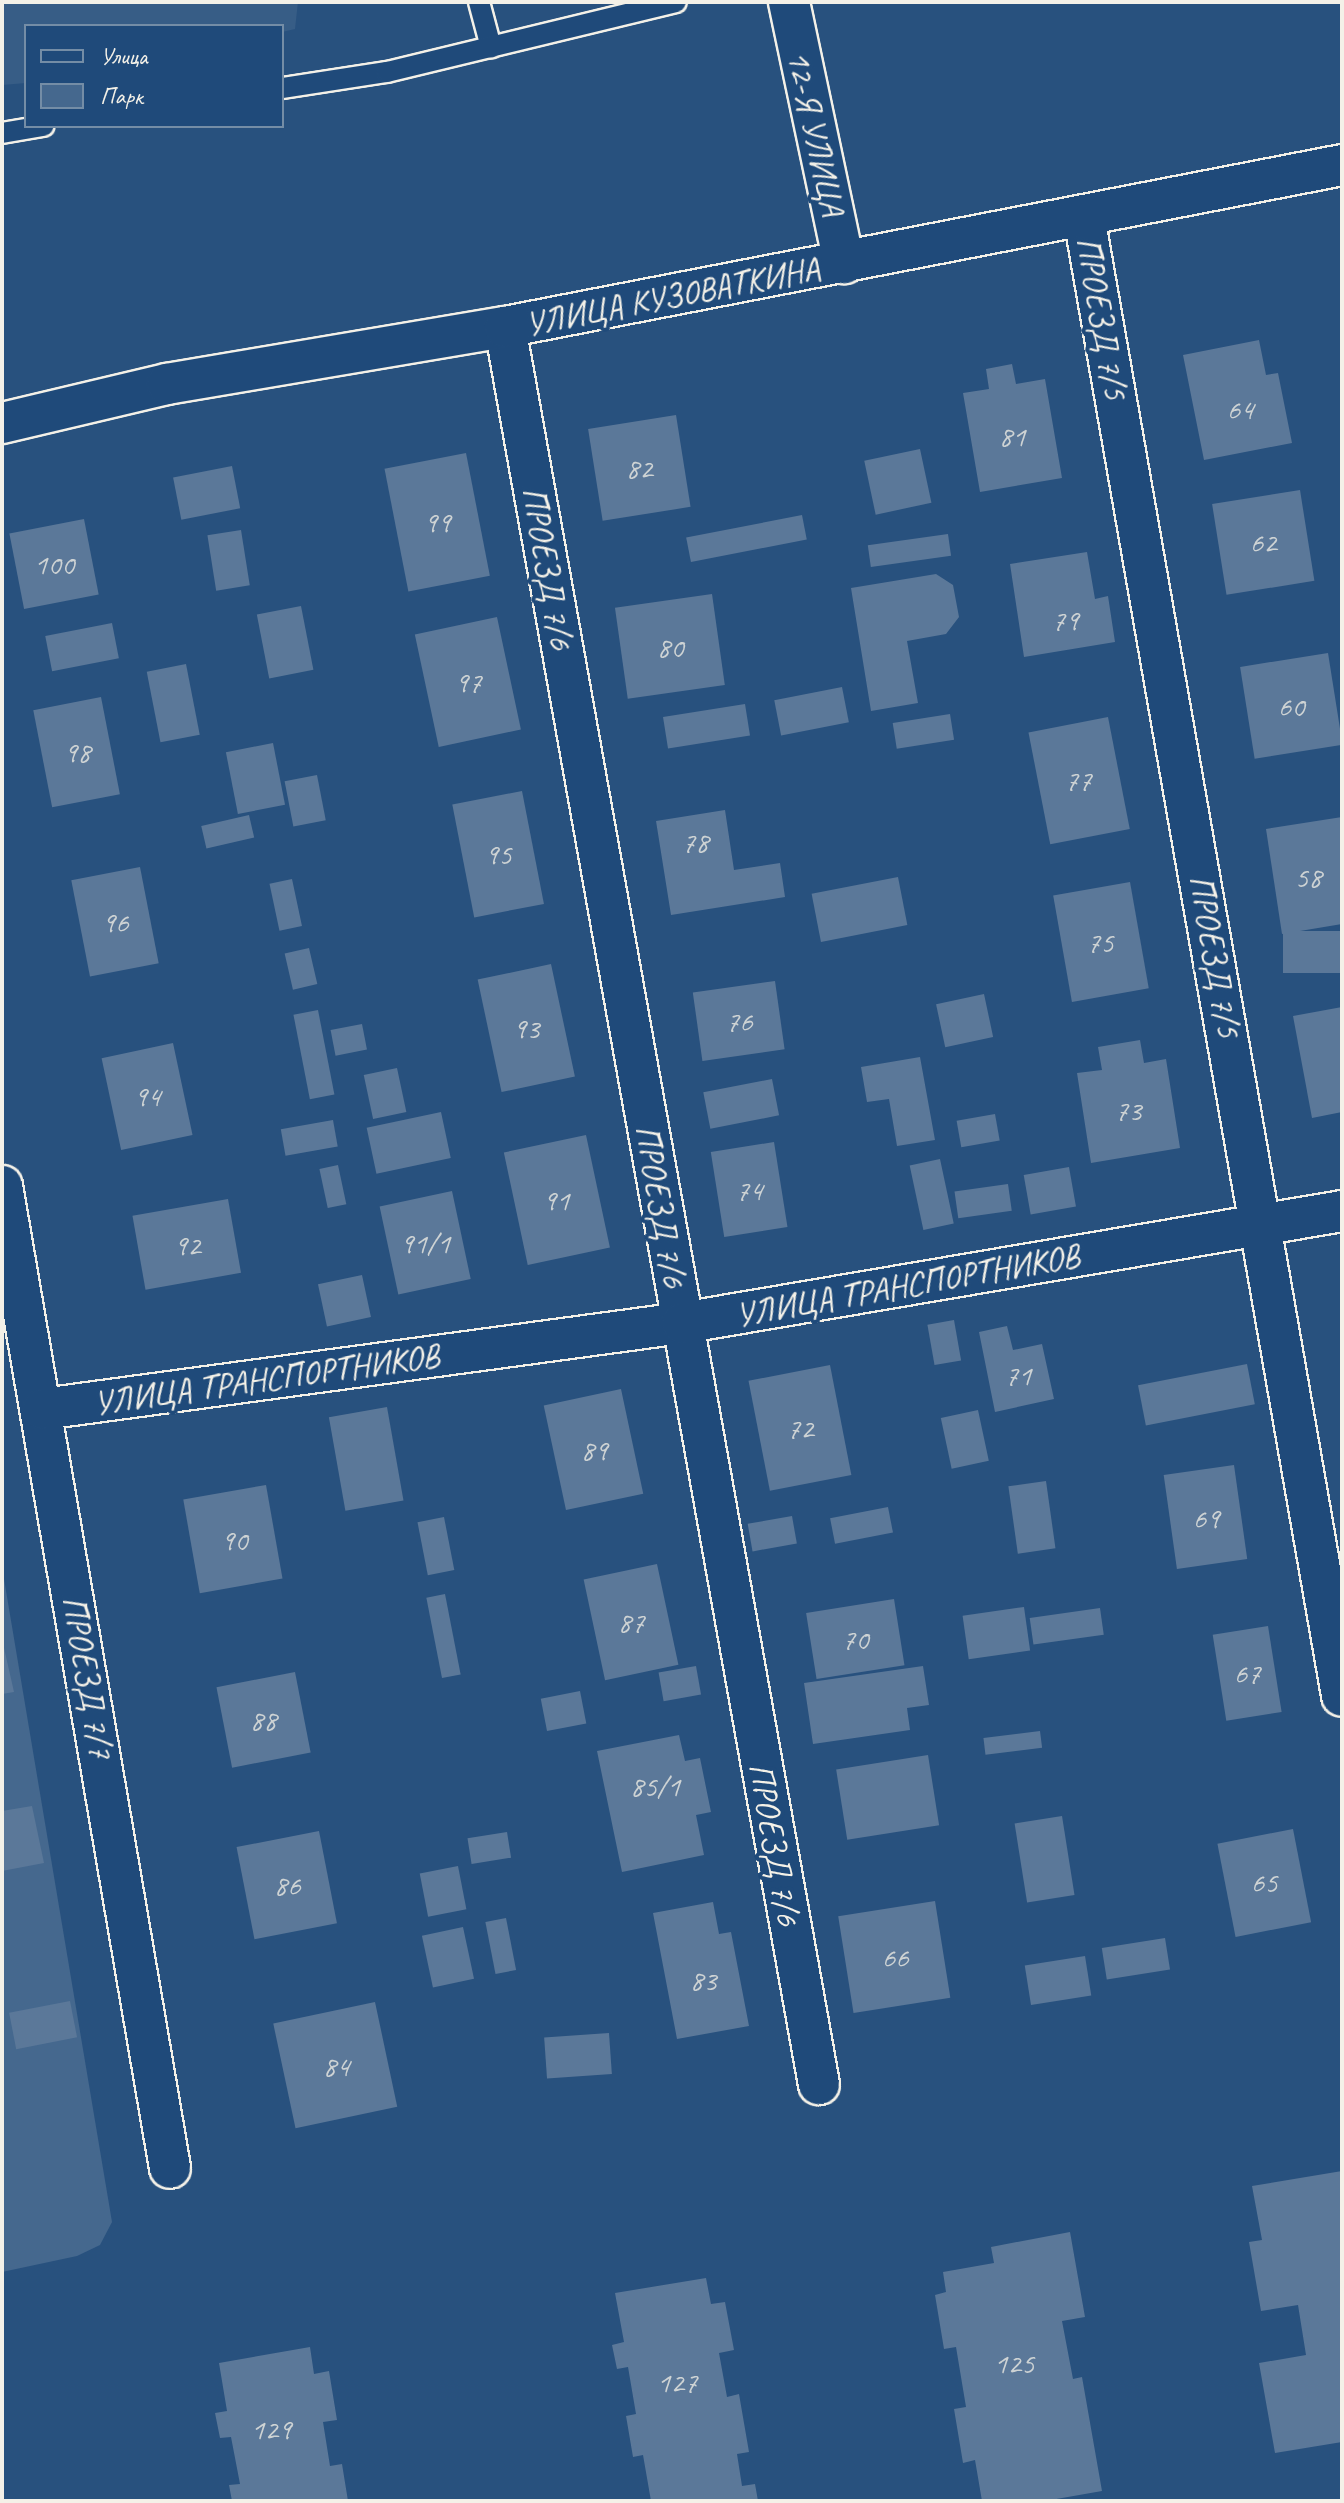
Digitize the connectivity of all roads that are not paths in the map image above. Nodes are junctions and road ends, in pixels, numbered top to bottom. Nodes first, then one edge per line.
1 (479, 2) edge
2 (676, 2) edge
3 (789, 2) edge
4 (491, 47) junction
5 (284, 88) edge
6 (31, 128) edge
7 (2, 133) edge
8 (1342, 165) edge
9 (1084, 217) junction
10 (844, 263) junction
11 (505, 327) junction
12 (2, 423) edge
13 (2, 1186) edge
14 (1342, 1211) edge
15 (1262, 1225) junction
16 (682, 1323) junction
17 (43, 1409) junction
18 (1342, 1696) edge
19 (819, 2084) dead end
20 (170, 2168) dead end

1 - 4 lane
2 - 4 lane
3 - 10 street, 12-Я УЛИЦА
4 - 5 lane
6 - 7 lane
8 - 9 street, УЛИЦА КУЗОВАТКИНА
9 - 10 street, УЛИЦА КУЗОВАТКИНА
9 - 15 street, ПРОЕЗД 7/5
10 - 11 street, УЛИЦА КУЗОВАТКИНА
11 - 12 street, УЛИЦА КУЗОВАТКИНА
11 - 16 street, ПРОЕЗД 7/6
13 - 17 street, ПРОЕЗД 7/7
14 - 15 street, УЛИЦА ТРАНСПОРТНИКОВ
15 - 16 street, УЛИЦА ТРАНСПОРТНИКОВ
15 - 18 street, ПРОЕЗД 7/5
16 - 17 street, УЛИЦА ТРАНСПОРТНИКОВ
16 - 19 street, ПРОЕЗД 7/6
17 - 20 street, ПРОЕЗД 7/7

